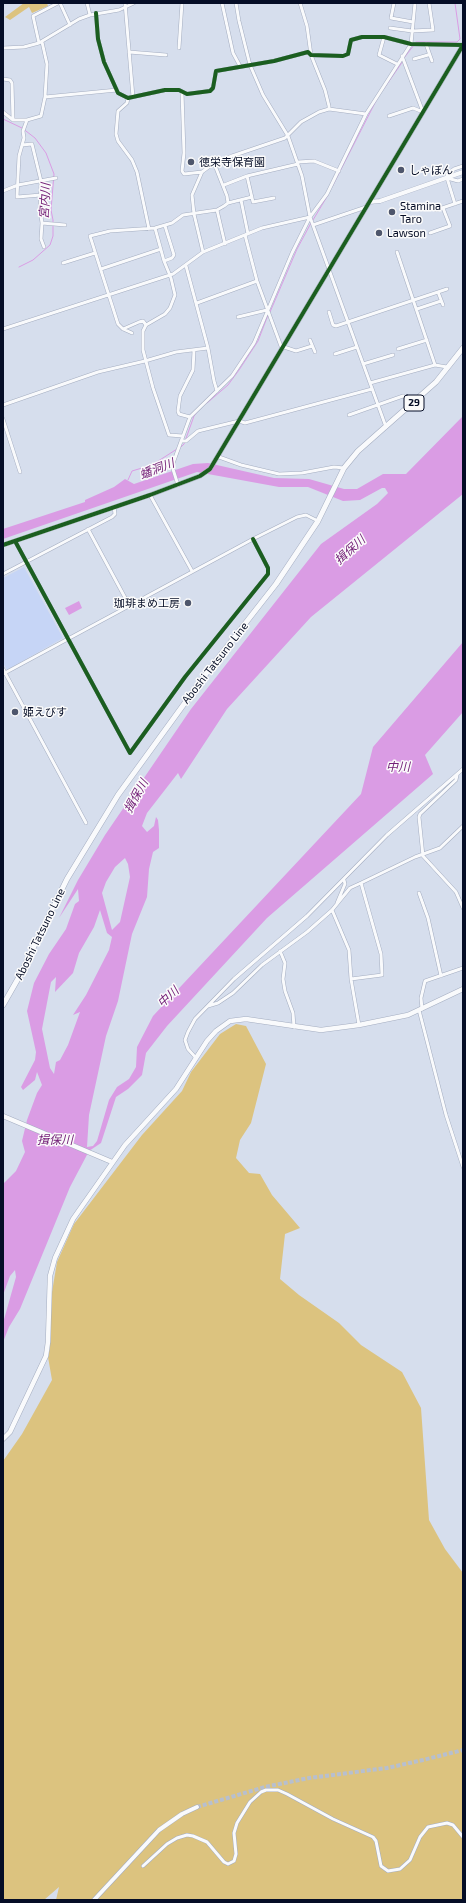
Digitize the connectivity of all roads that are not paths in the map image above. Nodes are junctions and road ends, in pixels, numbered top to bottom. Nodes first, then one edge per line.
1 (59, 3) edge
2 (87, 3) edge
3 (124, 3) edge
4 (134, 3) edge
5 (182, 3) edge
6 (222, 3) edge
7 (236, 3) edge
8 (300, 3) edge
9 (394, 3) edge
10 (415, 3) edge
11 (429, 3) edge
12 (126, 7) junction
13 (96, 14) junction
14 (90, 15) junction
15 (413, 22) junction
16 (70, 25) junction
17 (390, 28) dead end
18 (412, 31) junction
19 (384, 38) junction
20 (41, 43) junction
21 (411, 44) junction
22 (426, 44) junction
23 (463, 45) edge
24 (3, 48) edge
25 (179, 48) dead end
26 (129, 52) junction
27 (166, 55) dead end
28 (311, 55) junction
29 (428, 55) junction
30 (402, 56) junction
31 (414, 59) dead end
32 (432, 60) dead end
33 (397, 64) junction
34 (250, 65) junction
35 (240, 66) junction
36 (3, 79) edge
37 (117, 90) junction
38 (182, 92) junction
39 (45, 97) junction
40 (133, 97) junction
41 (128, 98) junction
42 (328, 109) junction
43 (423, 112) junction
44 (4, 114) edge
45 (366, 114) junction
46 (389, 116) dead end
47 (13, 120) junction
48 (27, 120) junction
49 (288, 136) junction
50 (22, 145) junction
51 (214, 163) junction
52 (298, 163) junction
53 (463, 166) edge
54 (339, 171) junction
55 (202, 172) junction
56 (463, 172) edge
57 (247, 176) junction
58 (54, 178) dead end
59 (447, 178) junction
60 (463, 179) edge
61 (41, 181) junction
62 (224, 184) junction
63 (18, 186) junction
64 (3, 190) edge
65 (41, 196) junction
66 (252, 197) junction
67 (274, 198) dead end
68 (241, 200) junction
69 (463, 201) edge
70 (369, 202) junction
71 (228, 203) junction
72 (455, 204) junction
73 (366, 207) junction
74 (443, 208) junction
75 (217, 210) junction
76 (436, 210) dead end
77 (194, 214) junction
78 (310, 217) junction
79 (42, 223) junction
80 (66, 225) dead end
81 (313, 225) junction
82 (165, 226) junction
83 (155, 228) junction
84 (149, 229) junction
85 (430, 233) dead end
86 (246, 235) junction
87 (224, 244) junction
88 (44, 247) dead end
89 (161, 249) junction
90 (203, 252) junction
91 (397, 252) dead end
92 (95, 253) junction
93 (164, 261) junction
94 (63, 263) dead end
95 (186, 266) junction
96 (330, 269) junction
97 (101, 270) junction
98 (169, 275) junction
99 (257, 281) junction
100 (447, 289) dead end
101 (438, 292) junction
102 (109, 294) junction
103 (414, 300) junction
104 (441, 301) junction
105 (197, 303) junction
106 (443, 306) dead end
107 (417, 309) junction
108 (268, 310) junction
109 (329, 312) dead end
110 (238, 317) dead end
111 (348, 323) junction
112 (146, 325) junction
113 (3, 329) edge
114 (123, 329) junction
115 (132, 333) dead end
116 (310, 340) dead end
117 (427, 340) junction
118 (312, 346) junction
119 (356, 347) junction
120 (208, 348) junction
121 (283, 348) junction
122 (463, 348) edge
123 (398, 349) dead end
124 (194, 350) junction
125 (314, 352) dead end
126 (335, 354) dead end
127 (393, 354) dead end
128 (145, 361) junction
129 (362, 364) junction
130 (435, 365) junction
131 (447, 367) junction
132 (370, 383) junction
133 (372, 389) junction
134 (217, 391) junction
135 (412, 404) junction
136 (3, 405) edge
137 (378, 405) junction
138 (350, 415) dead end
139 (190, 417) junction
140 (3, 420) edge
141 (239, 421) junction
142 (386, 427) junction
143 (183, 436) junction
144 (181, 441) junction
145 (219, 457) junction
146 (344, 468) junction
147 (20, 472) dead end
148 (178, 485) junction
149 (150, 495) junction
150 (114, 507) junction
151 (318, 521) junction
152 (88, 530) junction
153 (252, 539) junction
154 (15, 541) junction
155 (3, 545) edge
156 (25, 562) junction
157 (192, 572) junction
158 (3, 574) edge
159 (129, 605) junction
160 (67, 639) junction
161 (3, 669) edge
162 (4, 673) edge
163 (463, 769) edge
164 (457, 775) junction
165 (86, 823) dead end
166 (463, 826) edge
167 (423, 854) junction
168 (344, 880) junction
169 (361, 882) junction
170 (419, 893) dead end
171 (337, 903) junction
172 (463, 908) edge
173 (332, 910) junction
174 (280, 951) junction
175 (463, 968) edge
176 (441, 976) junction
177 (351, 979) junction
178 (463, 989) edge
179 (3, 1005) edge
180 (208, 1006) junction
181 (421, 1009) junction
182 (359, 1025) junction
183 (294, 1027) junction
184 (196, 1058) junction
185 (3, 1116) edge
186 (110, 1161) junction
187 (463, 1167) edge
188 (3, 1439) edge
189 (197, 1807) tunnel mouth
190 (463, 1837) edge
191 (143, 1866) dead end
192 (94, 1900) edge

1 - 16 street
1 - 20 street
2 - 14 street
3 - 12 street
4 - 12 street
5 - 25 street
6 - 35 street
7 - 34 street
8 - 28 street
9 - 15 street
10 - 15 street
11 - 18 street
12 - 13 street
12 - 26 street
13 - 14 street
13 - 37 street
14 - 16 street
15 - 18 street
16 - 20 street
17 - 18 street
18 - 21 street
19 - 21 street
19 - 28 street
19 - 33 street
20 - 24 street
20 - 39 street
21 - 22 street
21 - 30 street
22 - 23 street
22 - 29 street
23 - 43 street
26 - 27 street
26 - 40 street
28 - 34 street
28 - 42 street
29 - 31 street
29 - 32 street
30 - 33 street
30 - 43 street
33 - 45 street
34 - 35 street
34 - 49 street
35 - 38 street
36 - 47 street
37 - 39 street
37 - 41 street
38 - 40 street
38 - 55 street
39 - 48 street
40 - 41 street
41 - 84 street
42 - 45 street
42 - 49 street
43 - 46 street
43 - 70 street
44 - 47 street
45 - 54 street
47 - 48 street
48 - 50 street
49 - 51 street
49 - 52 street
50 - 61 street
50 - 63 street
51 - 55 street
51 - 62 street
52 - 54 street
52 - 57 street
52 - 78 street
53 - 59 street
54 - 78 street
55 - 77 street
56 - 59 street
57 - 62 street
57 - 66 street
58 - 61 street
59 - 60 street
59 - 70 street
59 - 72 street
61 - 63 street
61 - 65 street
62 - 71 street
63 - 64 street
63 - 65 street
65 - 79 street
66 - 67 street
66 - 68 street
68 - 71 street
68 - 86 street
69 - 72 street
70 - 73 street
71 - 75 street
72 - 74 street
73 - 81 street
73 - 96 street
74 - 76 street
74 - 85 street
75 - 77 street
75 - 87 street
77 - 82 street
77 - 90 street
78 - 81 street
78 - 86 street
78 - 108 street
79 - 80 street
79 - 88 street
81 - 96 street
82 - 83 street
82 - 93 street
83 - 84 street
83 - 89 street
84 - 92 street
86 - 87 street
86 - 99 street
87 - 90 street
89 - 93 street
89 - 97 street
90 - 95 street
91 - 103 street
92 - 94 street
92 - 97 street
93 - 98 street
95 - 98 street
95 - 105 street
96 - 111 street
96 - 121 street
97 - 102 street
98 - 102 street
98 - 112 street
99 - 105 street
99 - 108 street
100 - 101 street
101 - 103 street
101 - 104 street
102 - 113 street
102 - 114 street
103 - 107 street
103 - 111 street
104 - 106 street
104 - 107 street
105 - 120 street
107 - 117 street
108 - 110 street
108 - 121 street
108 - 134 street
109 - 111 street
111 - 119 street
112 - 114 street
112 - 128 street
114 - 115 street
116 - 118 street
117 - 123 street
117 - 130 street
118 - 121 street
118 - 125 street
119 - 126 street
119 - 129 street
120 - 124 street
120 - 134 street
121 - 141 street
122 - 131 main road, Aboshi Tatsuno Line / 29
124 - 128 street
124 - 139 street
127 - 129 street
128 - 136 street
128 - 143 street
129 - 132 street
130 - 131 street
130 - 132 street
131 - 135 main road, Aboshi Tatsuno Line / 29
132 - 133 street
133 - 137 street
133 - 141 street
134 - 139 street
135 - 137 street
135 - 142 main road, Aboshi Tatsuno Line / 29
137 - 138 street
137 - 142 street
139 - 143 street
140 - 147 street
141 - 144 street
141 - 145 street
142 - 146 main road, Aboshi Tatsuno Line / 29
143 - 144 street
144 - 148 street
145 - 146 street
145 - 148 street
146 - 151 main road, Aboshi Tatsuno Line / 29
148 - 149 street
149 - 150 street
149 - 157 street
150 - 152 street
150 - 154 street
151 - 153 street
151 - 179 main road, Aboshi Tatsuno Line / 29
152 - 156 street
152 - 159 street
153 - 157 street
153 - 160 street
154 - 155 street
154 - 156 street
156 - 158 street
156 - 160 street
157 - 159 street
159 - 160 street
160 - 162 street
161 - 162 street
162 - 165 street
163 - 164 street
164 - 167 street
164 - 168 street
166 - 167 street
167 - 169 street
167 - 172 street
168 - 171 street
168 - 180 street
169 - 171 street
169 - 177 street
170 - 176 street
171 - 173 street
173 - 174 street
173 - 177 street
174 - 180 street
174 - 183 street
175 - 176 street
176 - 181 street
177 - 182 street
178 - 181 main road
180 - 184 street
181 - 182 main road
181 - 187 street
182 - 183 main road
183 - 184 main road
184 - 186 main road
185 - 186 main road
186 - 188 main road
189 - 192 street
190 - 191 street

